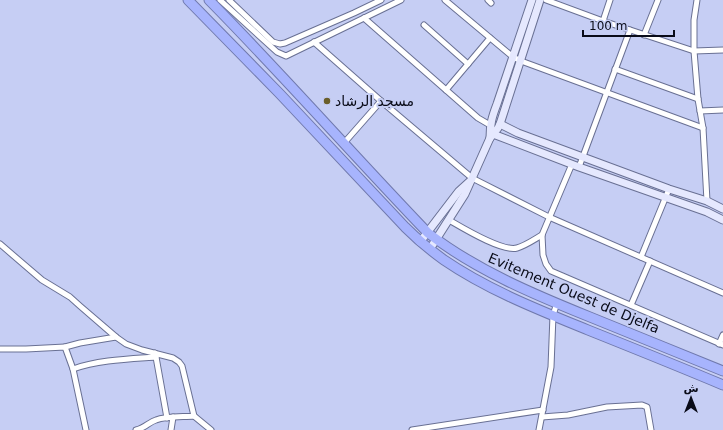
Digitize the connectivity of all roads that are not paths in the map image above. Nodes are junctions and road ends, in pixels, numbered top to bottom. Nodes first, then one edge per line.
1 (188, 0) edge
2 (209, 0) edge
3 (220, 0) edge
4 (229, 0) edge
5 (381, 0) edge
6 (401, 0) edge
7 (445, 0) edge
8 (532, 0) edge
9 (540, 0) edge
10 (546, 0) edge
11 (610, 0) edge
12 (658, 0) edge
13 (697, 0) edge
14 (370, 3) edge
15 (373, 14) junction
16 (364, 18) junction
17 (603, 21) junction
18 (424, 25) dead end
19 (630, 30) junction
20 (644, 35) junction
21 (490, 38) junction
22 (314, 42) junction
23 (723, 50) edge
24 (694, 51) junction
25 (513, 57) junction
26 (521, 61) junction
27 (468, 64) junction
28 (615, 69) junction
29 (446, 90) junction
30 (607, 93) junction
31 (698, 99) junction
32 (381, 101) junction
33 (723, 110) edge
34 (700, 111) junction
35 (500, 124) junction
36 (490, 125) junction
37 (703, 128) junction
38 (491, 136) junction
39 (344, 143) junction
40 (582, 156) junction
41 (575, 165) junction
42 (471, 179) junction
43 (670, 188) junction
44 (665, 198) junction
45 (707, 201) junction
46 (723, 209) edge
47 (549, 218) junction
48 (449, 220) junction
49 (723, 220) edge
50 (428, 233) junction
51 (542, 235) junction
52 (437, 240) junction
53 (420, 242) junction
54 (0, 244) edge
55 (430, 250) junction
56 (641, 257) junction
57 (650, 261) junction
58 (723, 293) edge
59 (557, 303) junction
60 (631, 305) junction
61 (552, 315) junction
62 (723, 335) edge
63 (116, 337) junction
64 (721, 344) edge
65 (65, 347) junction
66 (0, 349) edge
67 (155, 355) junction
68 (73, 370) junction
69 (723, 371) edge
70 (723, 385) edge
71 (543, 410) junction
72 (194, 416) junction
73 (542, 416) junction
74 (173, 417) junction
75 (167, 418) junction
76 (86, 430) edge
77 (139, 430) edge
78 (171, 430) edge
79 (211, 430) edge
80 (412, 430) edge
81 (539, 430) edge
82 (651, 430) edge

1 - 53 highway
2 - 39 highway, Evitement Ouest de Djelfa
3 - 22 street
4 - 14 street
5 - 14 street
6 - 15 street
7 - 21 street
8 - 25 street
9 - 26 street
10 - 17 street
11 - 17 street
12 - 20 street
13 - 24 street
14 - 15 street
15 - 16 street
16 - 22 street
16 - 29 street
17 - 19 street
18 - 27 street
19 - 20 street
19 - 28 street
20 - 24 street
21 - 25 street
21 - 27 street
22 - 32 street
23 - 24 street
24 - 31 street
25 - 26 street
25 - 36 street
26 - 30 street
26 - 35 street
27 - 29 street
28 - 30 street
28 - 31 street
29 - 36 street
30 - 37 street
30 - 40 street
31 - 34 street
32 - 39 street
32 - 42 street
33 - 34 street
34 - 37 street
35 - 38 street
35 - 40 street
36 - 38 street
37 - 45 street
38 - 41 street
38 - 42 street
39 - 50 highway, Evitement Ouest de Djelfa
40 - 41 street
40 - 43 street
41 - 44 street
41 - 47 street
42 - 47 street
42 - 48 street
42 - 50 street
43 - 44 street
43 - 45 street
44 - 49 street
44 - 56 street
45 - 46 street
47 - 51 street
47 - 56 street
48 - 51 street
48 - 52 street
50 - 52 highway, Evitement Ouest de Djelfa
50 - 53 street
51 - 60 street
52 - 55 street
52 - 59 highway, Evitement Ouest de Djelfa
53 - 55 highway
54 - 63 street
55 - 61 highway
56 - 57 street
57 - 58 street
57 - 60 street
59 - 61 street
59 - 69 highway, Evitement Ouest de Djelfa
60 - 64 street
61 - 70 highway
61 - 71 street
62 - 64 street
63 - 65 street
63 - 67 street
65 - 66 street
65 - 68 street
67 - 68 street
67 - 72 street
67 - 75 street
68 - 76 street
71 - 73 street
71 - 80 street
72 - 74 street
72 - 79 street
73 - 81 street
73 - 82 street
74 - 75 street
74 - 78 street
75 - 77 street

